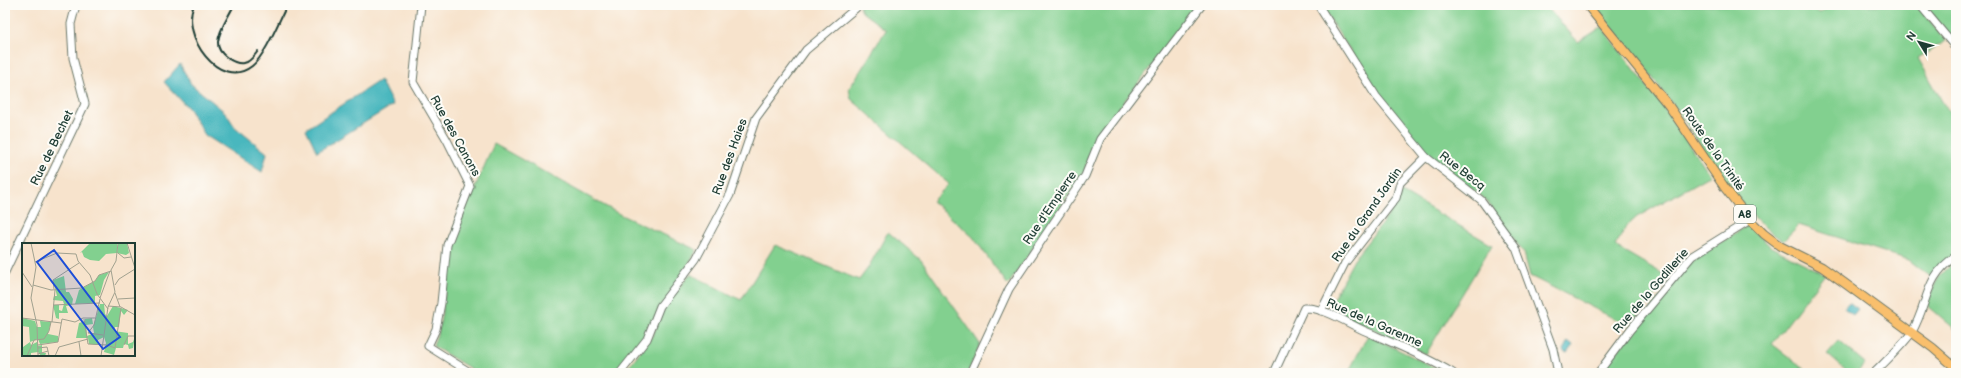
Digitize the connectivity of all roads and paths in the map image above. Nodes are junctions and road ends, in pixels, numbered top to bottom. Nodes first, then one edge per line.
1 (76, 5) edge
2 (421, 5) edge
3 (856, 5) edge
4 (1202, 5) edge
5 (1318, 5) edge
6 (1587, 5) edge
7 (1920, 5) edge
8 (1956, 48) edge
9 (1426, 157) junction
10 (1750, 220) junction
11 (1956, 256) edge
12 (5, 272) edge
13 (1321, 311) junction
14 (1912, 332) junction
15 (1956, 368) edge
16 (472, 373) edge
17 (620, 373) edge
18 (970, 373) edge
19 (1274, 373) edge
20 (1453, 373) edge
21 (1558, 373) edge
22 (1598, 373) edge
23 (1874, 373) edge

1 - 12 street, Rue de Bechet
2 - 16 street, Rue des Canons
3 - 17 street, Rue des Haies
4 - 18 street, Rue d'Empierre
5 - 9 street, Rue Becq
6 - 10 main road, Route de la Trinité / A8
7 - 8 street
9 - 13 street, Rue du Grand Jardin
9 - 21 street, Rue Becq
10 - 14 main road, Route de la Trinité / A8
10 - 22 street, Rue de la Godillerie
11 - 14 street
13 - 19 street, Rue de la Garenne
13 - 20 street, Rue de la Garenne
14 - 15 main road, Route de la Trinité / A8
14 - 23 street

